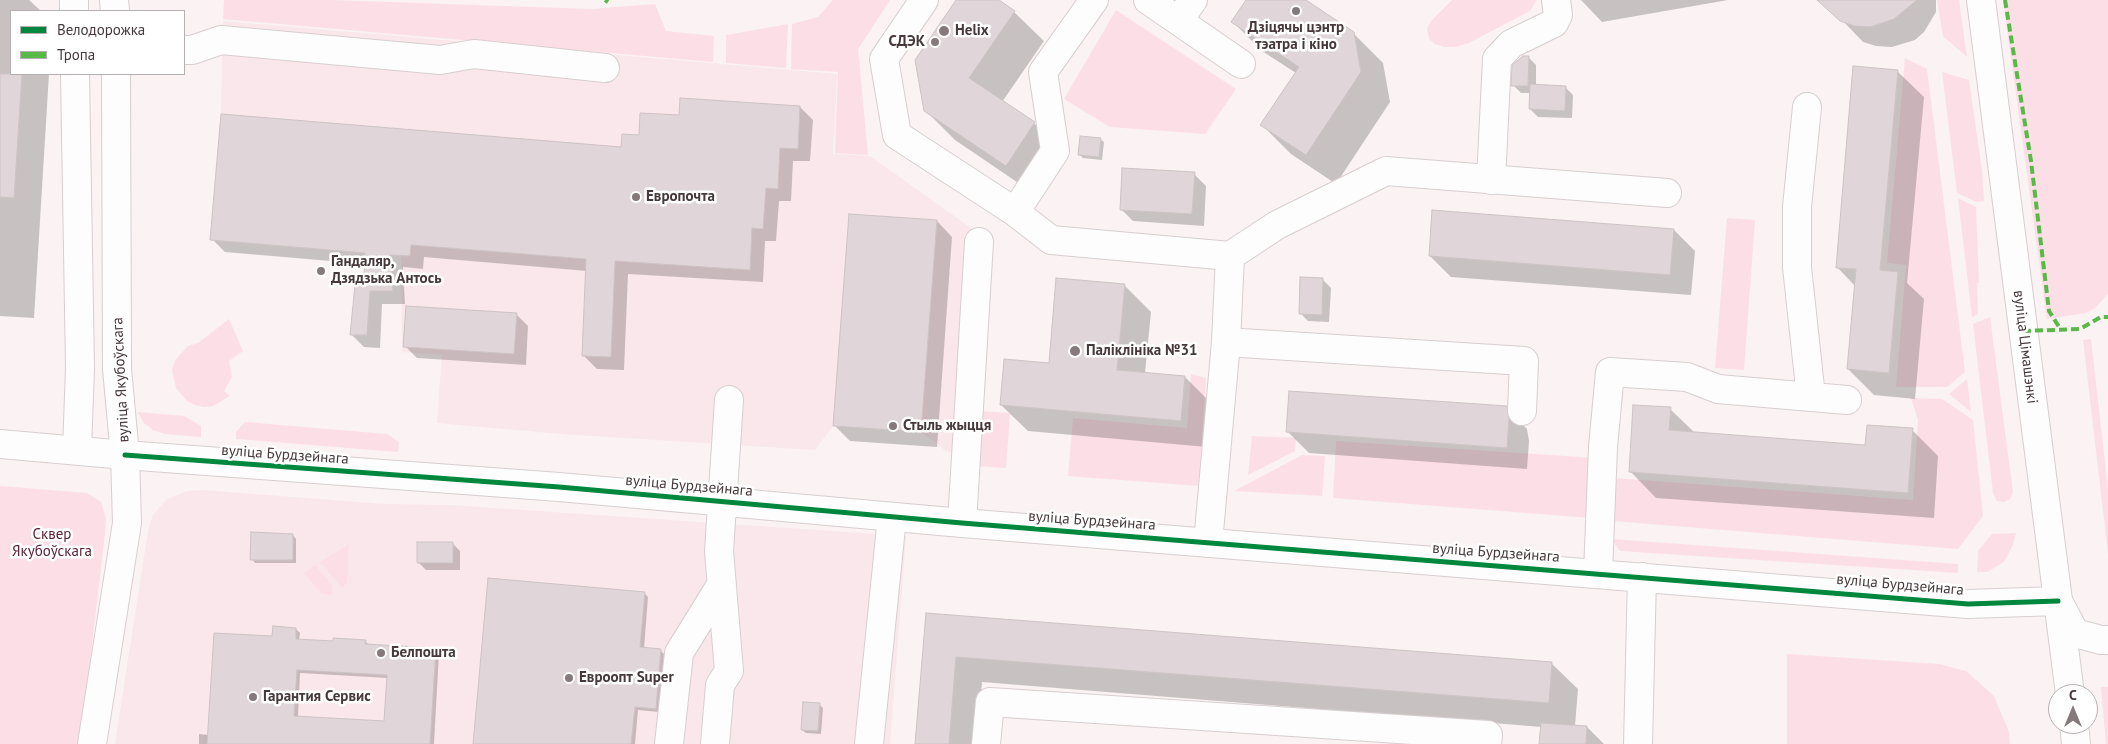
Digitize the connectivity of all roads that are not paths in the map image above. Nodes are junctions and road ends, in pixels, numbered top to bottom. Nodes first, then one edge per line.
1 (924, 0) edge
2 (1094, 0) edge
3 (1148, 0) edge
4 (1556, 0) edge
5 (1981, 0) edge
6 (1186, 10) edge
7 (185, 50) edge
8 (1241, 64) dead end
9 (605, 68) dead end
10 (75, 75) edge
11 (116, 75) edge
12 (1807, 107) dead end
13 (1490, 180) junction
14 (1667, 193) dead end
15 (1015, 212) junction
16 (980, 242) dead end
17 (1230, 256) junction
18 (1226, 342) junction
19 (1811, 397) junction
20 (729, 400) dead end
21 (1846, 400) dead end
22 (1522, 411) dead end
23 (0, 444) edge
24 (76, 450) junction
25 (125, 455) junction
26 (723, 502) junction
27 (892, 516) junction
28 (962, 524) junction
29 (1208, 543) junction
30 (1598, 573) junction
31 (1642, 577) junction
32 (721, 585) junction
33 (2058, 601) junction
34 (2108, 640) edge
35 (2069, 684) edge
36 (92, 744) edge
37 (669, 744) edge
38 (715, 744) edge
39 (869, 744) edge
40 (986, 744) edge
41 (1487, 744) edge
42 (1638, 744) edge

1 - 15 street
2 - 15 street
3 - 6 street
4 - 13 street
5 - 33 street, вуліца Цімашэнкі
6 - 8 street
7 - 9 street
10 - 24 street
11 - 25 street, вуліца Якубоўскага
12 - 19 street
13 - 14 street
13 - 17 street
15 - 17 street
16 - 28 street
17 - 18 street
18 - 22 street
18 - 29 street
19 - 21 street
19 - 30 street
20 - 26 street
23 - 24 street, вуліца Бурдзейнага
24 - 25 street, вуліца Бурдзейнага
25 - 26 street, вуліца Бурдзейнага
25 - 36 street, вуліца Якубоўскага
26 - 27 street, вуліца Бурдзейнага
26 - 32 street
27 - 28 street, вуліца Бурдзейнага
27 - 39 street
28 - 29 street, вуліца Бурдзейнага
29 - 30 street, вуліца Бурдзейнага
30 - 31 street, вуліца Бурдзейнага
31 - 33 street, вуліца Бурдзейнага
31 - 42 street
32 - 37 street
32 - 38 street
33 - 34 street
33 - 35 street, вуліца Цімашэнкі
40 - 41 street

